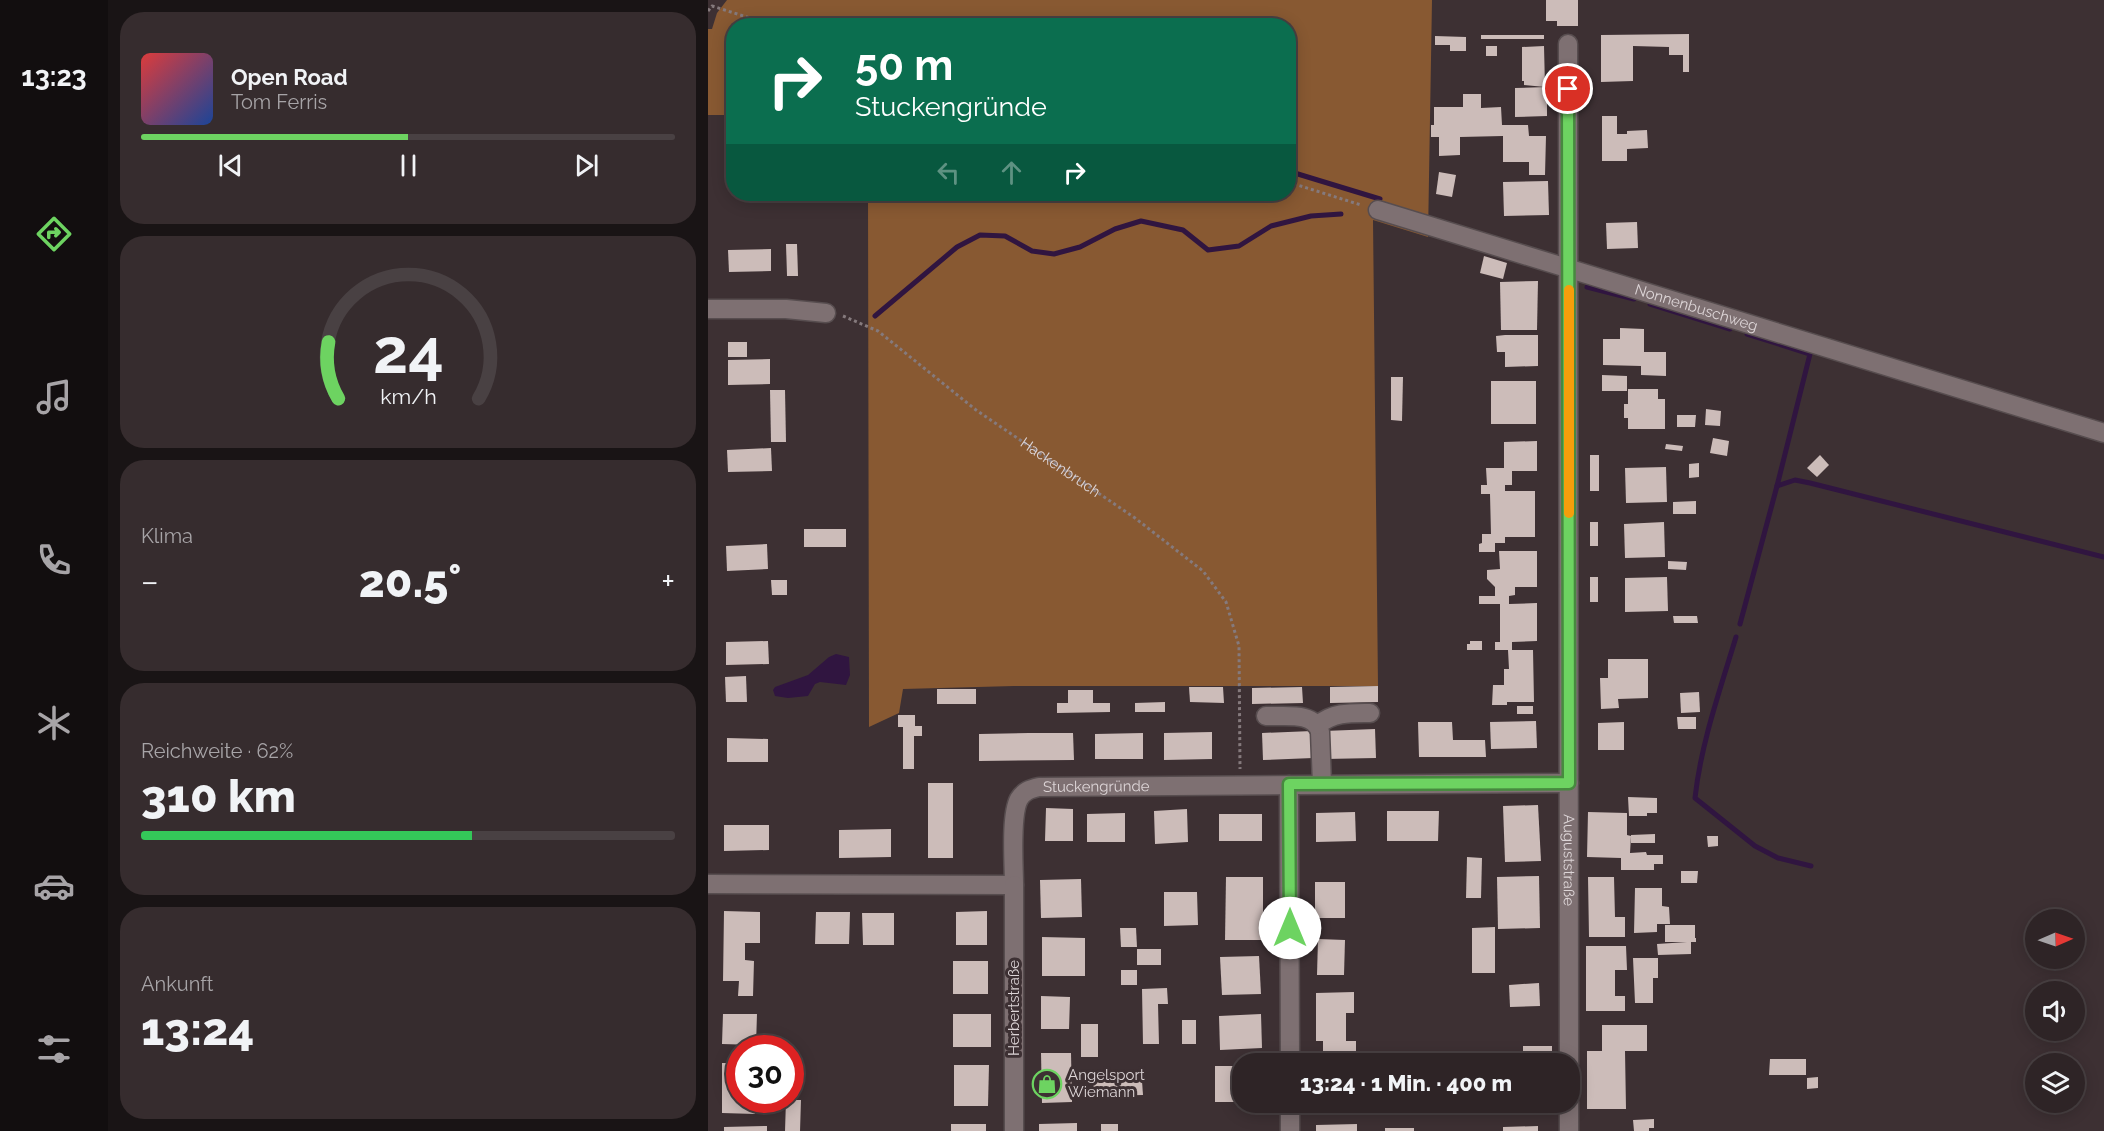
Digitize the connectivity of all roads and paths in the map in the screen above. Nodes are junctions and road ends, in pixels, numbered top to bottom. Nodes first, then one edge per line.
1 (708, 11) edge
2 (750, 18) edge
3 (1568, 44) dead end
4 (1296, 184) edge
5 (1378, 210) joint
6 (1569, 269) junction
7 (708, 309) edge
8 (826, 313) joint
9 (2104, 433) edge
10 (1370, 713) dead end
11 (1266, 716) dead end
12 (1318, 725) junction
13 (1569, 783) junction
14 (1289, 784) junction
15 (1322, 784) junction
16 (1241, 785) junction
17 (708, 884) edge
18 (1014, 885) junction
19 (1290, 1053) edge
20 (1569, 1053) edge
21 (1290, 1113) edge
22 (1569, 1113) edge
23 (1014, 1131) edge
24 (1290, 1131) edge
25 (1569, 1131) edge

1 - 2 path
3 - 6 street, Auguststraße
4 - 5 path
5 - 6 street, Nonnenbuschweg
6 - 9 street, Nonnenbuschweg
6 - 13 street, Auguststraße
7 - 8 street
8 - 16 path, Hackenbruch
10 - 12 street
11 - 12 street
12 - 15 street
13 - 15 street, Stuckengründe
13 - 20 street, Auguststraße
14 - 15 street, Stuckengründe
14 - 16 street, Stuckengründe
14 - 19 street
16 - 18 street, Stuckengründe
17 - 18 street
18 - 23 street, Herbertstraße
21 - 24 street
22 - 25 street

